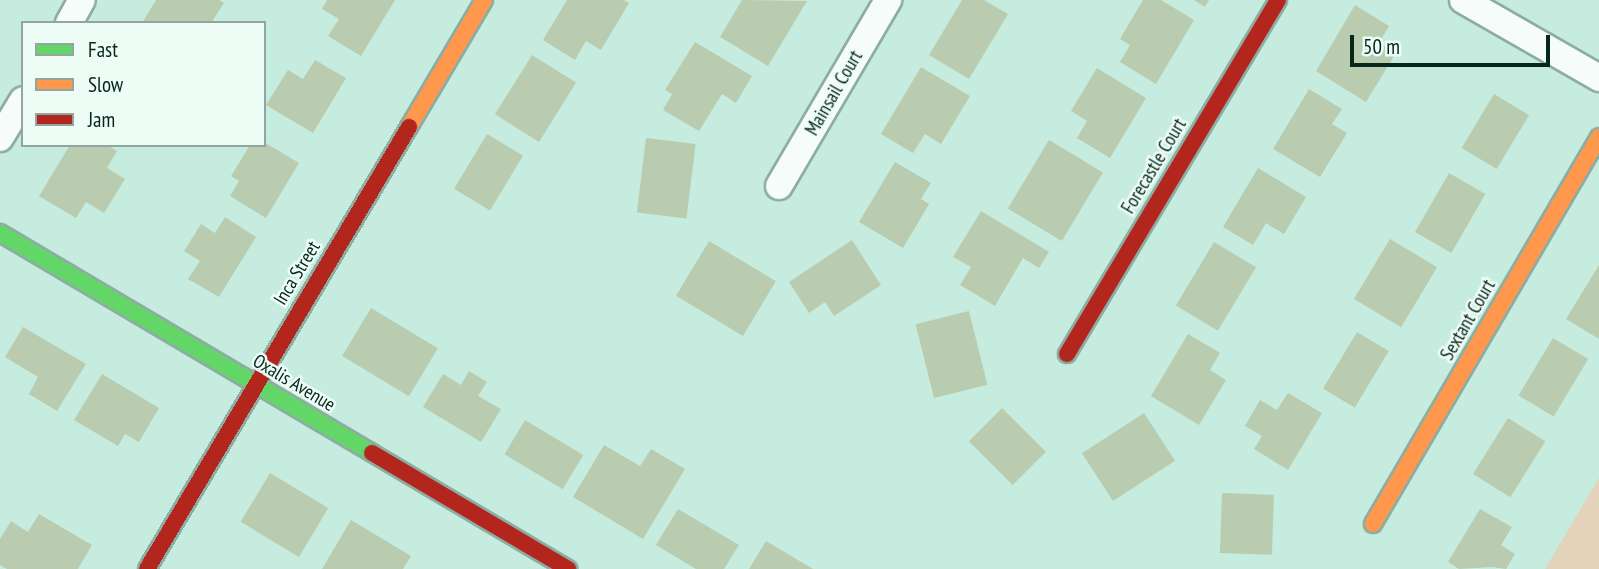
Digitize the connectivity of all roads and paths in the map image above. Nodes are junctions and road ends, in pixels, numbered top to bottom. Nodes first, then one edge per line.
1 (82, 0) edge
2 (484, 0) edge
3 (888, 0) edge
4 (1278, 0) edge
5 (1463, 0) edge
6 (70, 21) edge
7 (1599, 78) edge
8 (21, 103) edge
9 (1599, 137) edge
10 (0, 138) edge
11 (779, 186) dead end
12 (0, 233) edge
13 (1067, 354) dead end
14 (255, 385) junction
15 (1373, 524) dead end
16 (147, 569) edge
17 (568, 569) edge

1 - 6 street
2 - 14 street, Inca Street
3 - 11 street, Mainsail Court
4 - 13 street, Forecastle Court
5 - 7 street
8 - 10 street
9 - 15 street, Sextant Court
12 - 14 street, Oxalis Avenue
14 - 16 street, Inca Street
14 - 17 street, Oxalis Avenue

